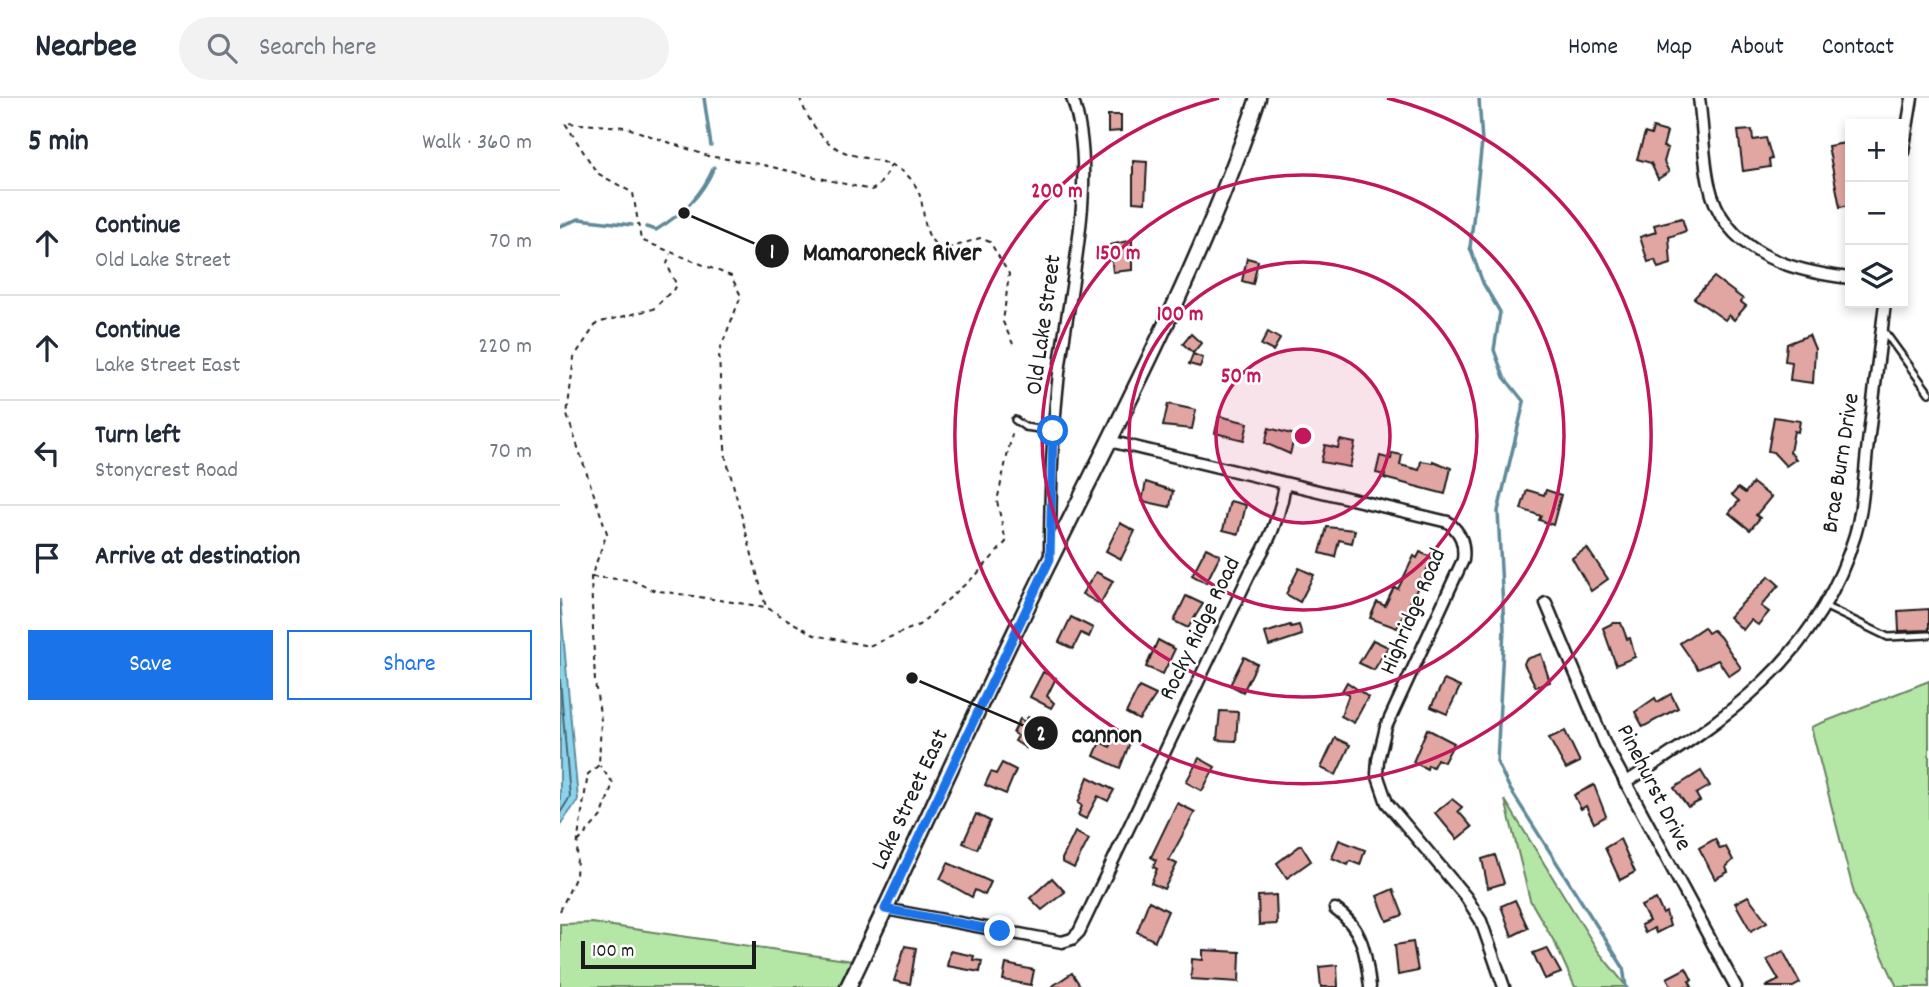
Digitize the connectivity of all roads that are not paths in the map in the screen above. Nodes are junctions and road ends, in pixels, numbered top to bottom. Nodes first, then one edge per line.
1 (1072, 98) edge
2 (1258, 98) edge
3 (1699, 98) edge
4 (1912, 98) edge
5 (1908, 122) edge
6 (1845, 277) edge
7 (1884, 308) edge
8 (1882, 329) junction
9 (1929, 393) edge
10 (1015, 420) road end
11 (1053, 431) junction
12 (1109, 441) junction
13 (1284, 484) junction
14 (1050, 559) junction
15 (1546, 603) dead end
16 (1823, 606) junction
17 (1929, 635) edge
18 (1625, 783) junction
19 (885, 909) junction
20 (1335, 909) dead end
21 (848, 987) edge
22 (1370, 987) edge
23 (1504, 987) edge
24 (1735, 987) edge

1 - 11 street, Old Lake Street
2 - 12 main road, Lake Street East
3 - 6 street
4 - 5 street
7 - 8 street, Brae Burn Drive
8 - 9 lane
8 - 16 street, Brae Burn Drive
10 - 11 lane
11 - 14 street, Old Lake Street
12 - 13 street, Highridge Road
12 - 14 main road, Lake Street East
13 - 19 street, Rocky Ridge Road
13 - 23 street, Highridge Road
14 - 19 main road, Lake Street East
15 - 18 street, Pinehurst Drive
16 - 17 lane
16 - 18 street, Brae Burn Drive
18 - 24 street, Pinehurst Drive
19 - 21 main road, Lake Street East
20 - 22 street

